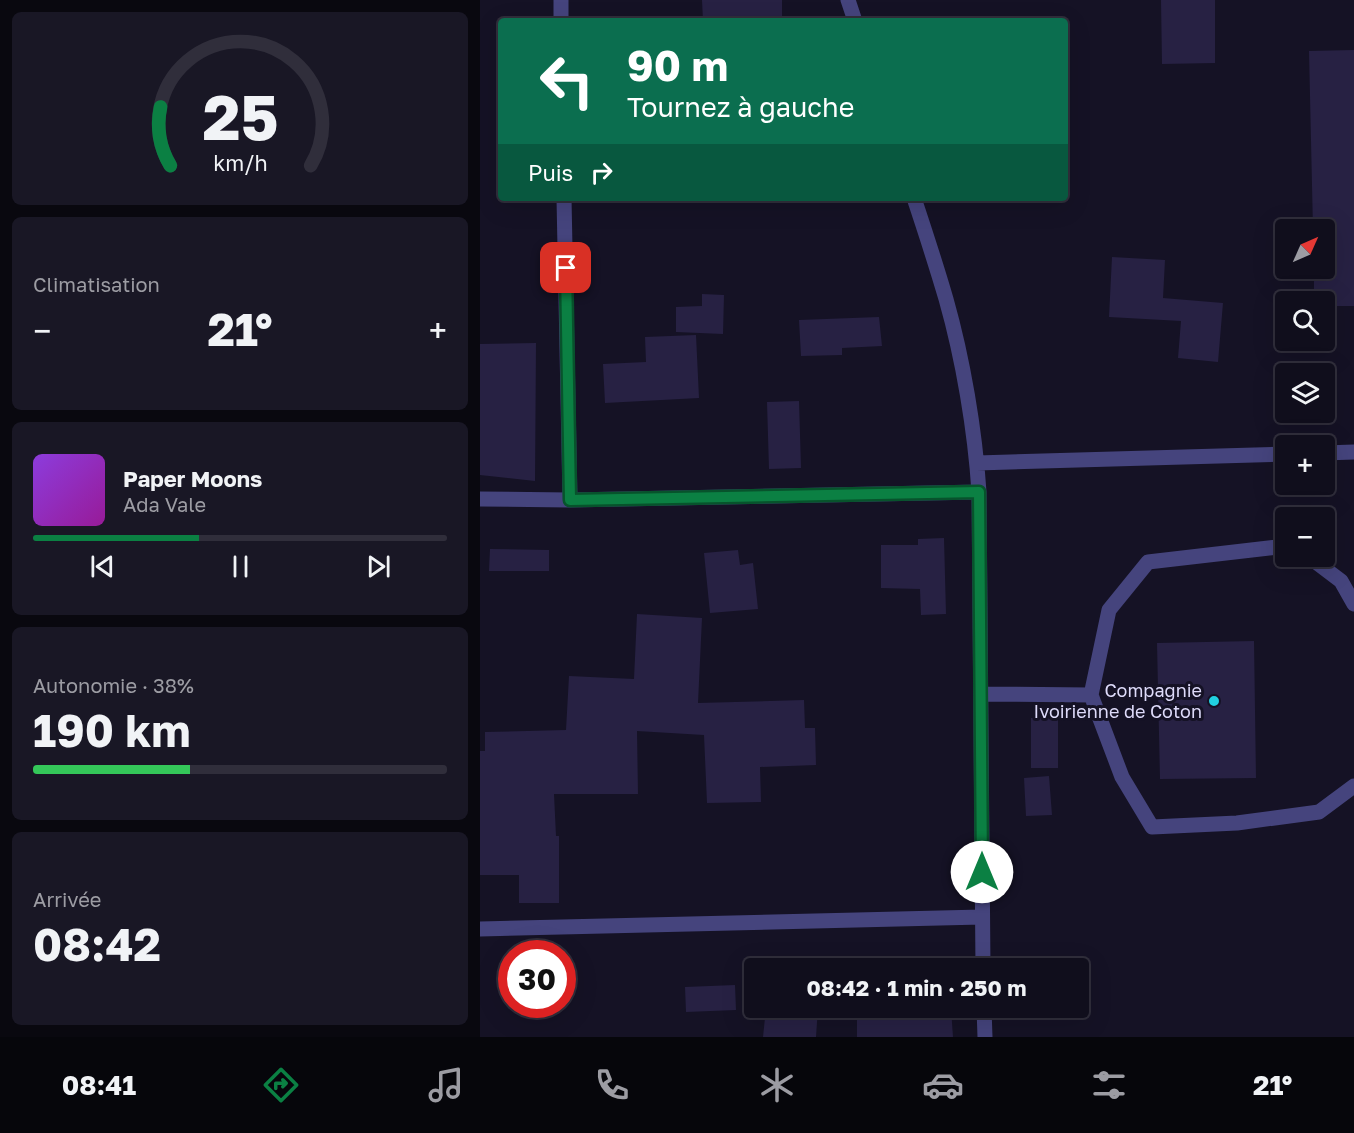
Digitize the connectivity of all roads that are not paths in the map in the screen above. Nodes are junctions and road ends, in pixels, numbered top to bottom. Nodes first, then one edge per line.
1 (561, 0) edge
2 (848, 0) edge
3 (561, 18) edge
4 (854, 18) edge
5 (564, 201) edge
6 (915, 201) edge
7 (1354, 452) edge
8 (1335, 453) edge
9 (1275, 454) edge
10 (977, 463) junction
11 (979, 492) junction
12 (480, 499) edge
13 (570, 500) junction
14 (1275, 547) edge
15 (1323, 567) edge
16 (1354, 604) edge
17 (981, 694) junction
18 (1091, 695) junction
19 (1354, 786) edge
20 (982, 916) junction
21 (480, 929) edge
22 (983, 958) edge
23 (984, 1018) edge
24 (985, 1037) edge

1 - 3 street
2 - 4 street
5 - 13 street
6 - 10 street
7 - 8 street
9 - 10 street
10 - 11 street
11 - 13 street
11 - 17 street
12 - 13 street
14 - 18 street
15 - 16 street
17 - 18 street
17 - 20 street
18 - 19 street
20 - 21 street
20 - 22 street
23 - 24 street

